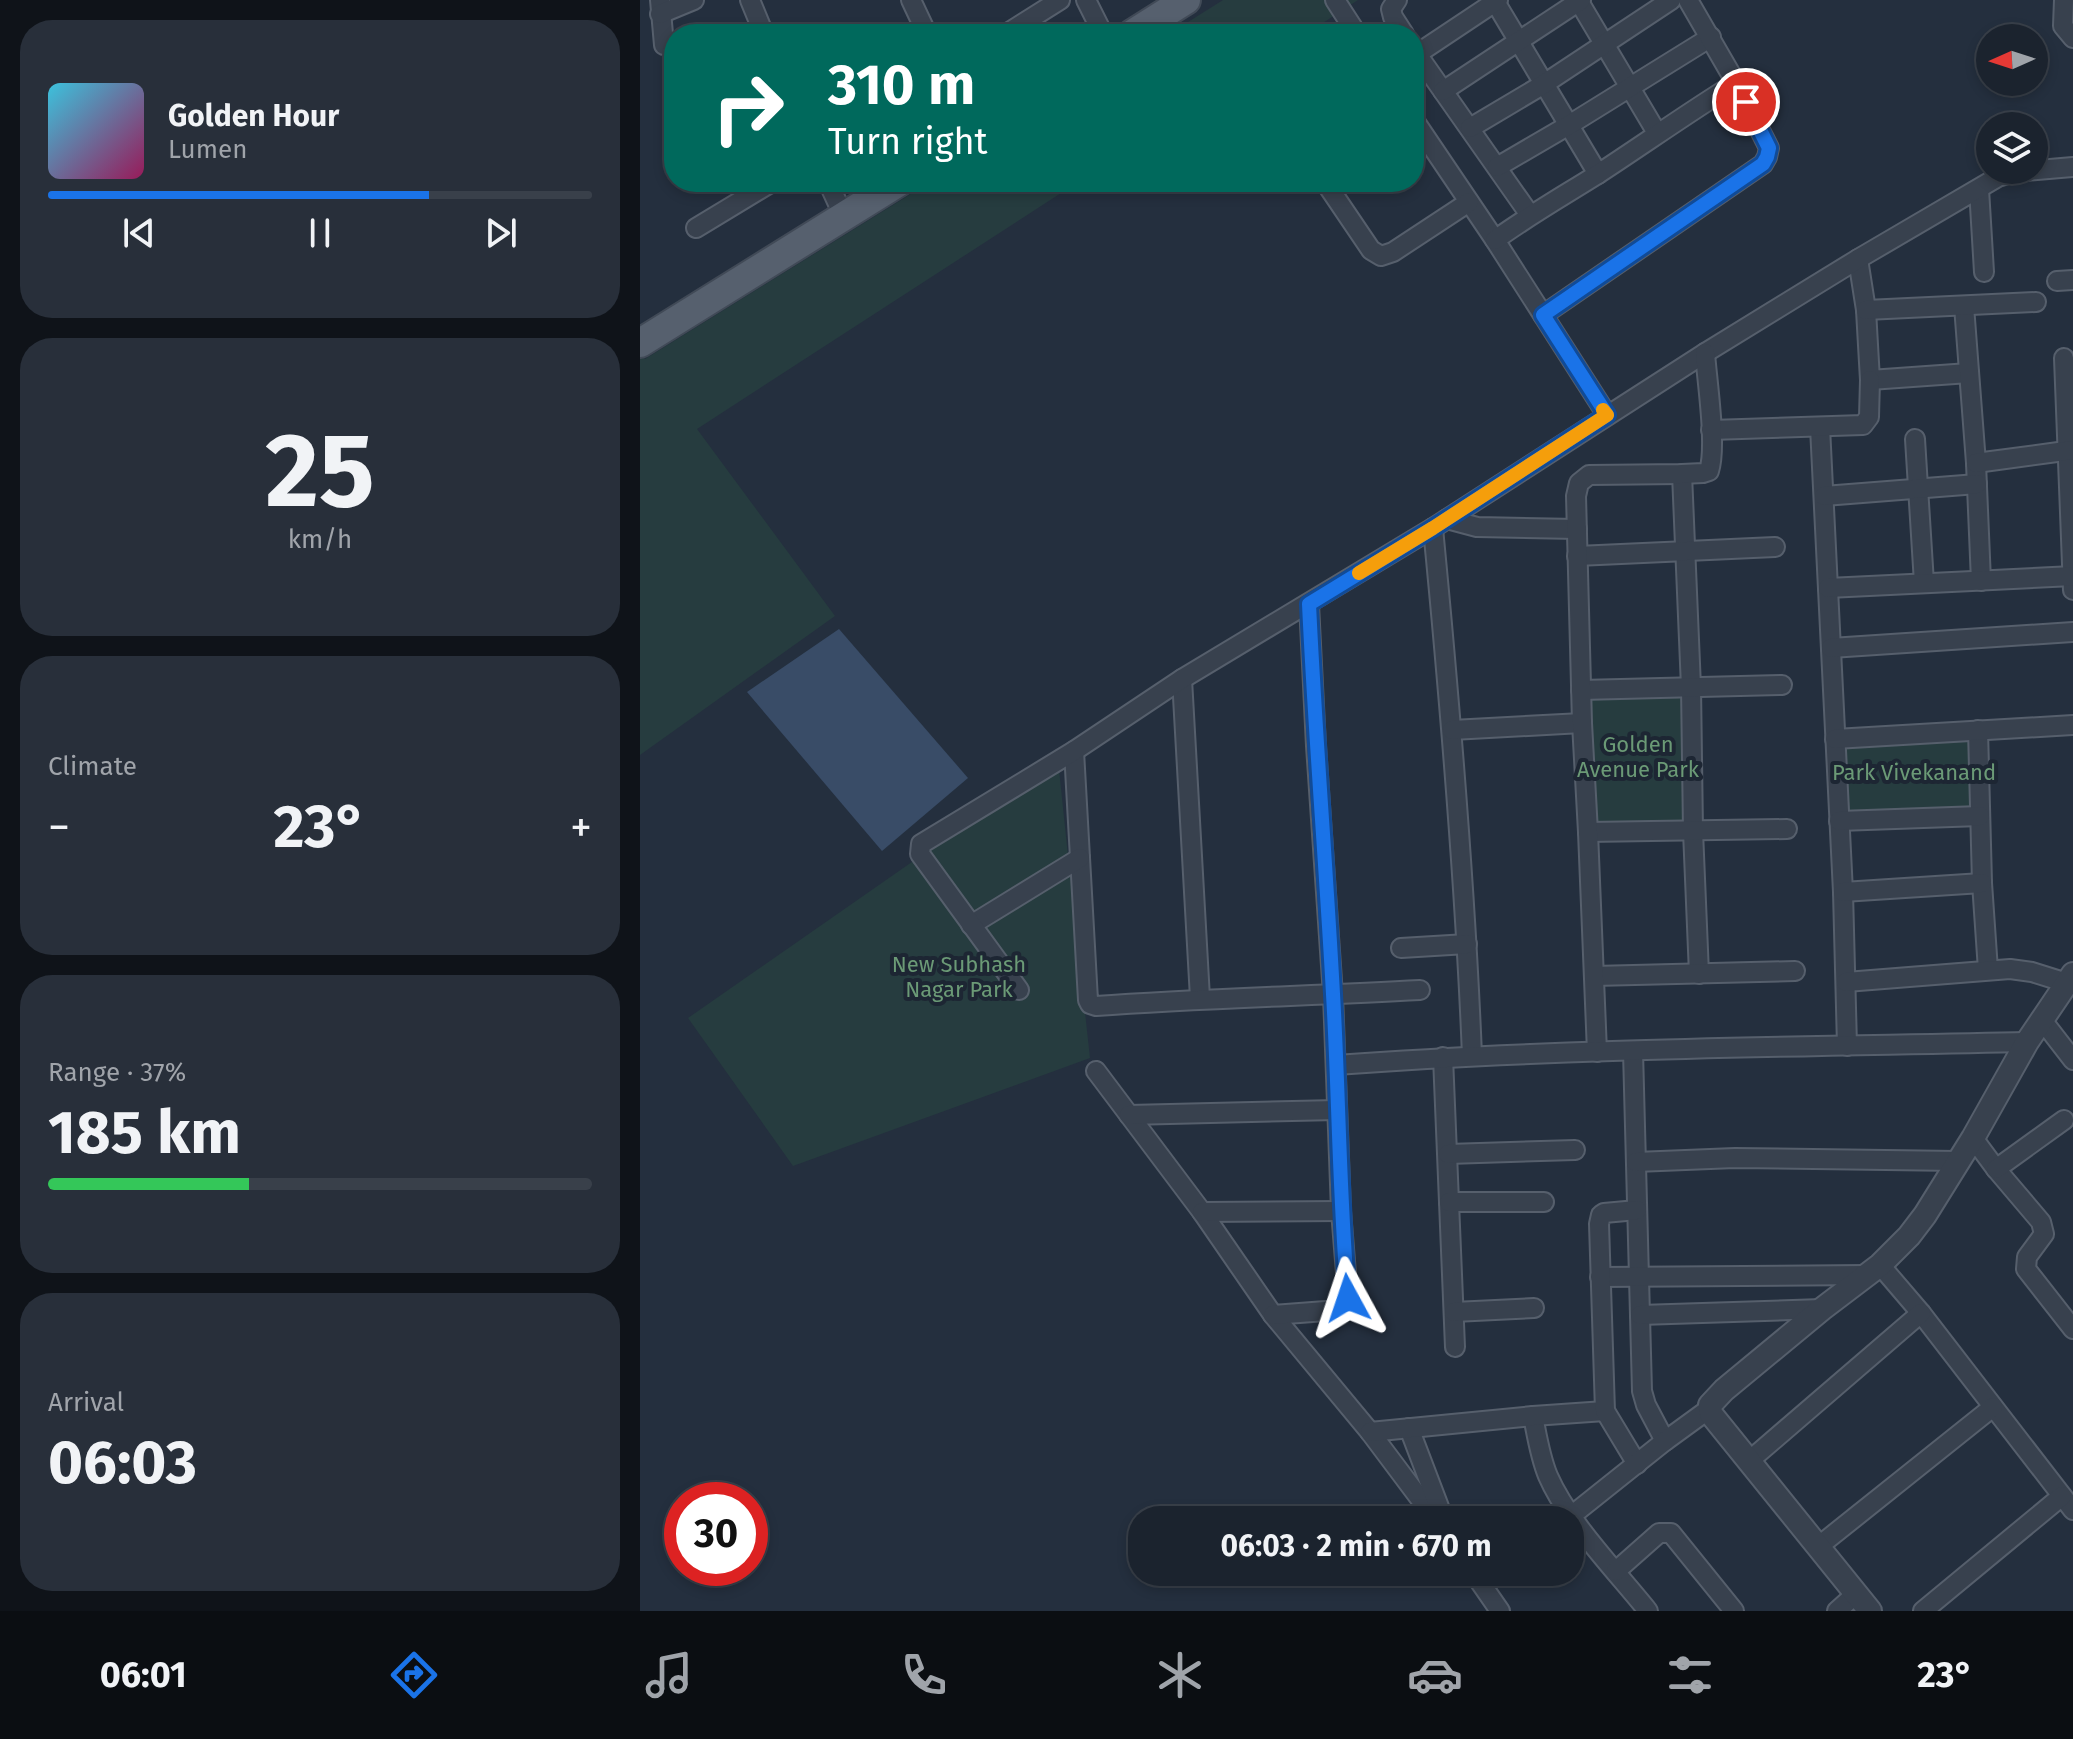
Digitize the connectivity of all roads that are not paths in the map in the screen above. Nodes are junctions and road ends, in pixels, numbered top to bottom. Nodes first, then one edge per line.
1 (694, 0) edge
2 (750, 0) edge
3 (911, 0) edge
4 (1060, 0) edge
5 (1086, 0) edge
6 (1186, 0) edge
7 (1335, 0) edge
8 (1397, 0) edge
9 (1579, 0) edge
10 (1671, 0) edge
11 (1688, 0) edge
12 (2064, 0) edge
13 (640, 1) edge
14 (1496, 1) edge
15 (660, 5) edge
16 (760, 24) edge
17 (922, 24) edge
18 (1022, 24) edge
19 (1098, 24) edge
20 (1148, 24) edge
21 (1351, 24) edge
22 (1398, 24) edge
23 (1711, 37) junction
24 (2073, 38) edge
25 (1519, 40) junction
26 (1605, 44) junction
27 (664, 45) dead end
28 (1424, 47) edge
29 (1424, 64) edge
30 (1736, 83) junction
31 (1544, 84) junction
32 (1630, 86) junction
33 (1443, 91) junction
34 (1569, 125) junction
35 (1470, 128) junction
36 (1657, 133) junction
37 (1424, 135) edge
38 (1497, 167) junction
39 (2073, 167) edge
40 (1598, 174) junction
41 (1979, 189) junction
42 (755, 192) edge
43 (833, 192) edge
44 (883, 192) edge
45 (1332, 192) edge
46 (1469, 202) junction
47 (1530, 215) junction
48 (844, 217) junction
49 (696, 228) dead end
50 (1495, 240) junction
51 (1858, 259) junction
52 (1984, 272) dead end
53 (2036, 302) dead end
54 (1964, 306) junction
55 (1866, 310) junction
56 (1543, 315) junction
57 (640, 343) edge
58 (1705, 353) junction
59 (2064, 358) dead end
60 (1969, 373) junction
61 (1870, 380) junction
62 (1607, 415) junction
63 (1820, 427) junction
64 (1711, 430) junction
65 (1915, 439) dead end
66 (2071, 450) edge
67 (1976, 463) junction
68 (1682, 474) junction
69 (1977, 484) junction
70 (1918, 489) junction
71 (1824, 496) junction
72 (1440, 523) junction
73 (1577, 529) junction
74 (1775, 547) dead end
75 (1684, 551) junction
76 (1577, 556) junction
77 (2073, 576) edge
78 (1981, 581) junction
79 (1924, 583) junction
80 (1828, 588) junction
81 (2073, 590) edge
82 (1309, 604) junction
83 (2073, 632) edge
84 (1831, 648) junction
85 (1182, 679) junction
86 (1782, 685) dead end
87 (1691, 687) junction
88 (1581, 690) junction
89 (1582, 723) junction
90 (2073, 725) edge
91 (1452, 730) junction
92 (1978, 730) junction
93 (1835, 739) junction
94 (1074, 751) junction
95 (1980, 816) junction
96 (1839, 821) junction
97 (1787, 829) dead end
98 (1693, 831) junction
99 (1588, 832) junction
100 (1080, 858) junction
101 (1982, 883) junction
102 (1843, 892) junction
103 (971, 925) junction
104 (1467, 944) junction
105 (1401, 948) dead end
106 (1988, 970) junction
107 (1795, 971) dead end
108 (1699, 974) junction
109 (1594, 976) junction
110 (2070, 979) edge
111 (1846, 982) junction
112 (1019, 990) dead end
113 (1420, 990) dead end
114 (1333, 995) junction
115 (1200, 998) junction
116 (2042, 1020) junction
117 (2027, 1042) junction
118 (1847, 1046) junction
119 (1633, 1051) junction
120 (1597, 1052) junction
121 (1472, 1056) junction
122 (1443, 1057) junction
123 (2073, 1060) edge
124 (1336, 1065) junction
125 (1096, 1071) dead end
126 (1337, 1110) junction
127 (1129, 1115) junction
128 (2064, 1120) dead end
129 (1973, 1138) junction
130 (1575, 1150) dead end
131 (1448, 1154) junction
132 (1957, 1161) junction
133 (1636, 1162) junction
134 (1996, 1169) junction
135 (1449, 1202) junction
136 (1544, 1202) dead end
137 (1637, 1210) junction
138 (1341, 1211) junction
139 (1202, 1212) junction
140 (1873, 1270) junction
141 (1638, 1276) junction
142 (1600, 1277) junction
143 (1534, 1308) dead end
144 (1822, 1309) junction
145 (1454, 1312) junction
146 (1921, 1313) junction
147 (1273, 1315) junction
148 (1640, 1315) junction
149 (2073, 1329) edge
150 (1455, 1347) dead end
151 (1993, 1407) junction
152 (1709, 1409) junction
153 (1605, 1411) junction
154 (1533, 1416) junction
155 (1409, 1428) junction
156 (1370, 1432) junction
157 (1665, 1441) junction
158 (1749, 1461) junction
159 (1637, 1464) junction
160 (2068, 1503) edge
161 (1426, 1506) edge
162 (1439, 1506) edge
163 (1565, 1506) edge
164 (1584, 1506) edge
165 (1584, 1532) edge
166 (1819, 1546) junction
167 (1616, 1571) junction
168 (1483, 1586) edge
169 (1863, 1603) edge
170 (1500, 1611) edge
171 (1648, 1611) edge
172 (1734, 1611) edge
173 (1837, 1611) edge
174 (1923, 1611) edge

1 - 15 street
2 - 16 street
3 - 17 street
4 - 18 street
5 - 19 street
6 - 20 main road
7 - 21 street
8 - 22 street
9 - 25 street
9 - 26 street
10 - 26 street
11 - 23 street
12 - 24 street
13 - 15 street
14 - 25 street
14 - 28 street
15 - 27 street
23 - 30 street
23 - 32 street
25 - 31 street
25 - 33 street
26 - 31 street
26 - 32 street
29 - 33 street
30 - 36 street
30 - 56 street
31 - 34 street
31 - 35 street
32 - 34 street
32 - 36 street
33 - 35 street
34 - 38 street
34 - 40 street
35 - 38 street
36 - 40 street
37 - 46 street
38 - 47 street
39 - 41 street
40 - 47 street
41 - 51 street
41 - 52 street
42 - 49 street
43 - 48 street
44 - 48 main road
45 - 46 street
46 - 50 street
47 - 50 street
48 - 57 main road
50 - 56 street
51 - 55 street
51 - 58 street
53 - 54 street
54 - 55 street
54 - 60 street
55 - 61 street
56 - 62 street
58 - 62 street
58 - 64 street
59 - 66 street
60 - 61 street
60 - 67 street
61 - 63 street
62 - 72 street
63 - 64 street
63 - 71 street
64 - 68 street
65 - 70 street
66 - 67 street
66 - 77 street
67 - 69 street
68 - 73 street
68 - 75 street
69 - 70 street
69 - 78 street
70 - 71 street
70 - 79 street
71 - 80 street
72 - 73 street
72 - 82 street
72 - 91 street
73 - 76 street
74 - 75 street
75 - 76 street
75 - 87 street
76 - 88 street
77 - 78 street
77 - 81 street
78 - 79 street
79 - 80 street
80 - 84 street
82 - 85 street
82 - 114 street
83 - 84 street
84 - 93 street
85 - 94 street
85 - 115 street
86 - 87 street
87 - 88 street
87 - 98 street
88 - 89 street
89 - 91 street
89 - 99 street
90 - 92 street
91 - 104 street
92 - 93 street
92 - 95 street
93 - 96 street
94 - 100 street
94 - 103 street
95 - 96 street
95 - 101 street
96 - 102 street
97 - 98 street
98 - 99 street
98 - 108 street
99 - 109 street
100 - 103 street
100 - 115 street
101 - 102 street
101 - 106 street
102 - 111 street
103 - 112 street
104 - 105 street
104 - 121 street
106 - 110 street
106 - 111 street
107 - 108 street
108 - 109 street
109 - 120 street
110 - 116 street
111 - 118 street
113 - 114 street
114 - 115 street
114 - 124 street
116 - 117 street
116 - 123 street
117 - 118 street
117 - 129 street
118 - 119 street
119 - 120 street
119 - 133 street
120 - 121 street
121 - 122 street
122 - 124 street
122 - 131 street
124 - 126 street
125 - 127 street
126 - 127 street
126 - 138 street
127 - 139 street
128 - 134 street
129 - 132 street
129 - 134 street
130 - 131 street
131 - 135 street
132 - 133 street
132 - 140 street
133 - 137 street
134 - 149 street
135 - 136 street
135 - 145 street
137 - 141 street
137 - 142 street
138 - 139 street
138 - 147 street
139 - 147 street
140 - 141 street
140 - 144 street
140 - 146 street
141 - 142 street
141 - 148 street
142 - 153 street
143 - 145 street
144 - 148 street
144 - 152 street
145 - 150 street
146 - 151 street
146 - 158 street
147 - 156 street
148 - 157 street
151 - 160 street
151 - 166 street
152 - 157 street
152 - 158 street
153 - 154 street
153 - 159 street
154 - 155 street
154 - 163 street
155 - 156 street
155 - 162 street
156 - 161 street
157 - 159 street
158 - 166 street
159 - 164 street
160 - 174 street
165 - 167 street
166 - 169 street
167 - 171 street
167 - 172 street
168 - 170 street
169 - 173 street

